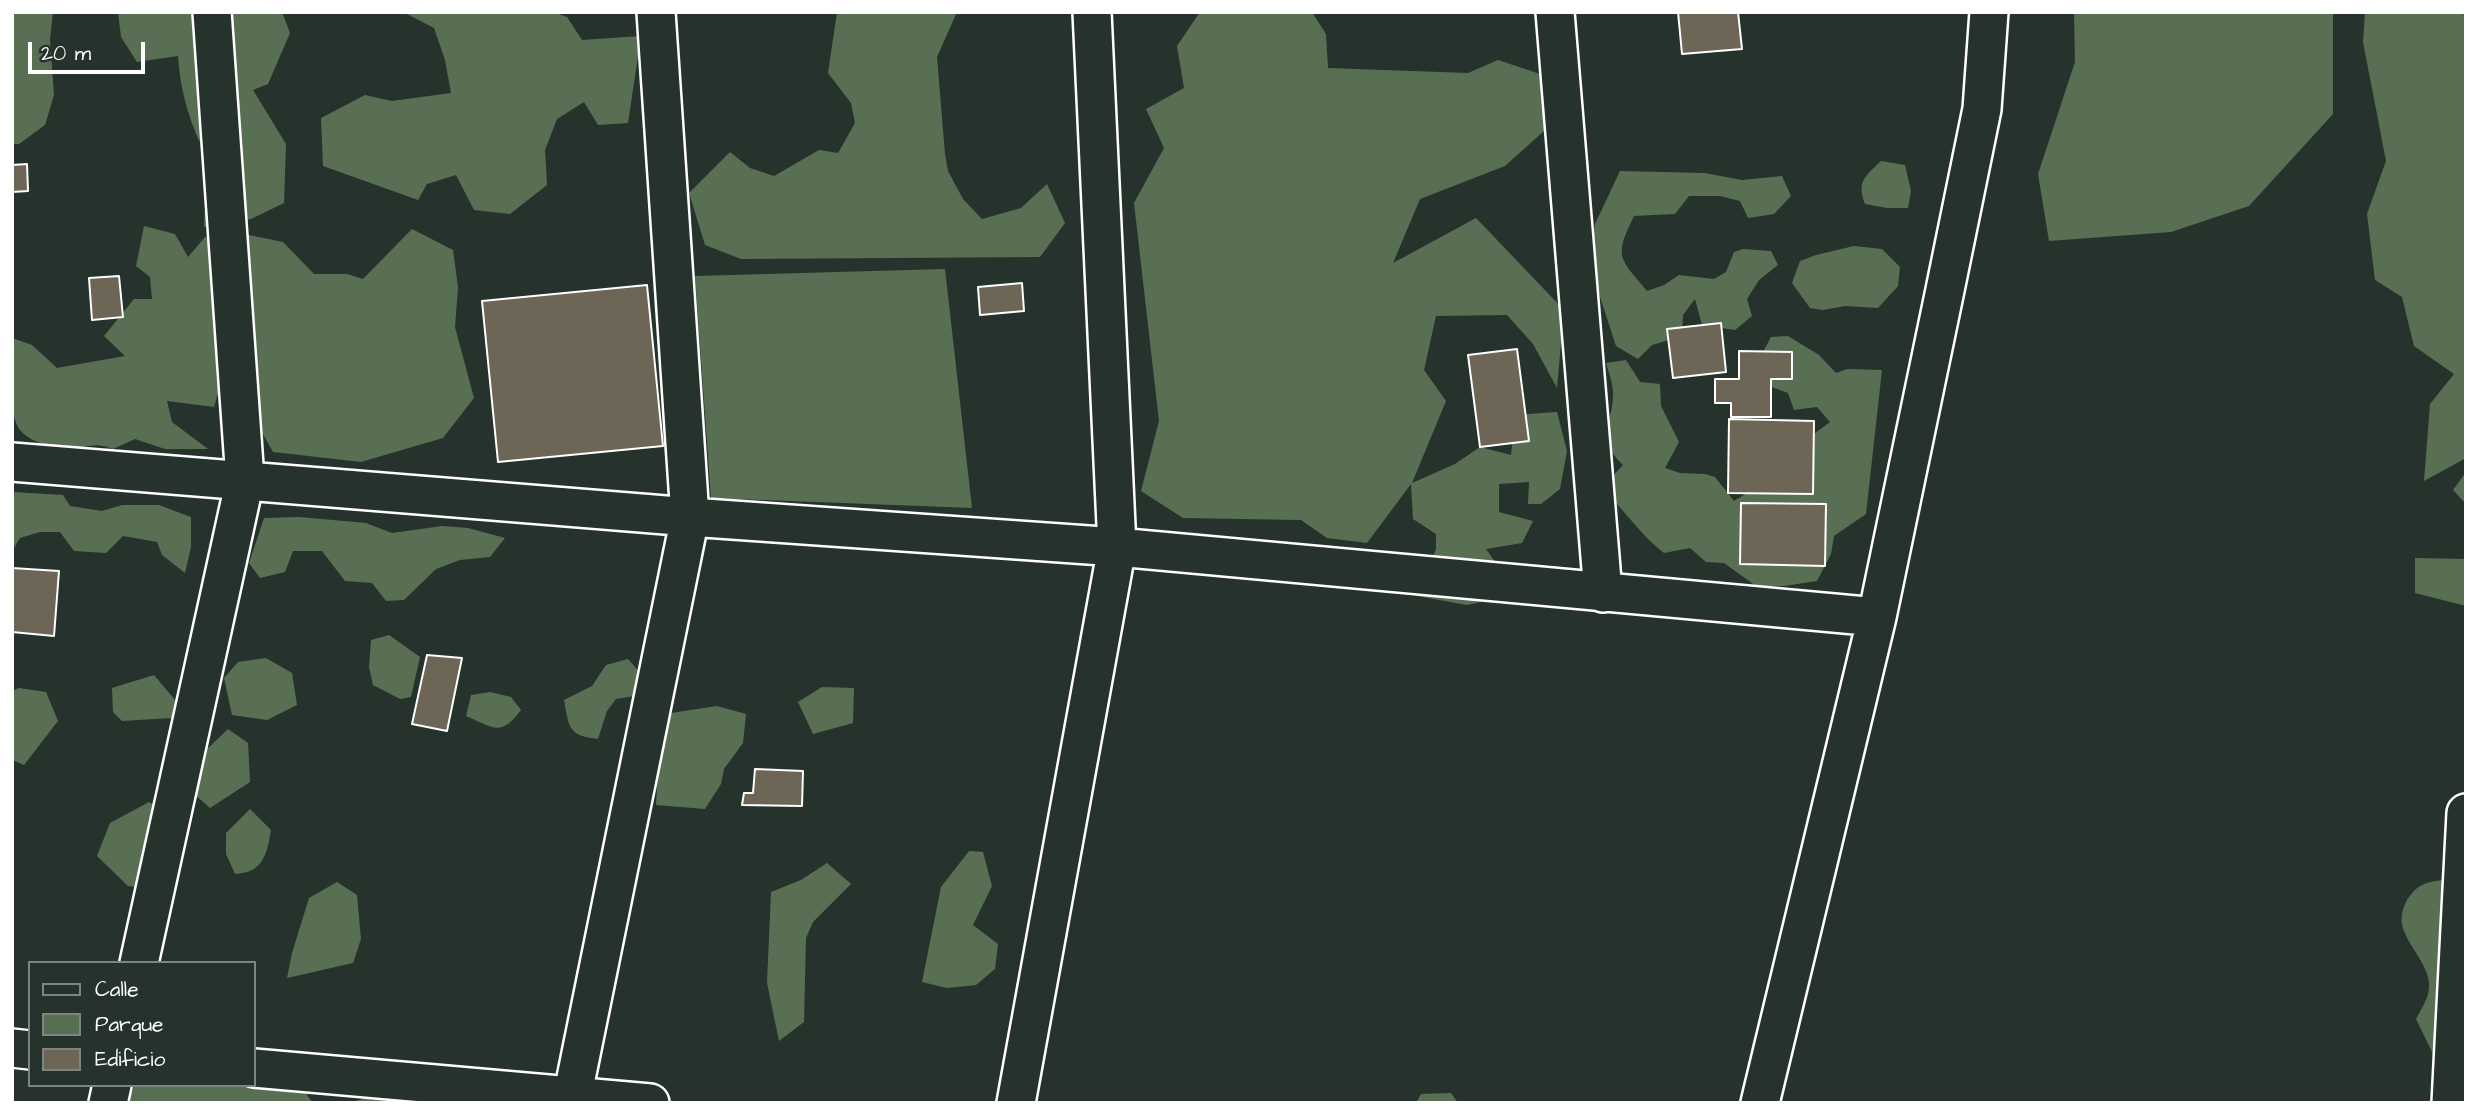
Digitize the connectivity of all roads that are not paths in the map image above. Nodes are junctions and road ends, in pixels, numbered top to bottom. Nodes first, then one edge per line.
1 (212, 12) edge
2 (656, 12) edge
3 (1092, 12) edge
4 (1555, 12) edge
5 (1989, 12) edge
6 (12, 462) edge
7 (245, 480) junction
8 (690, 517) junction
9 (1117, 547) junction
10 (1603, 593) junction
11 (1877, 617) junction
12 (2466, 813) edge
13 (139, 961) edge
14 (256, 1068) edge
15 (2456, 1092) edge
16 (572, 1099) edge
17 (650, 1103) edge
18 (1016, 1103) edge
19 (1760, 1103) edge

1 - 7 street
2 - 8 street
3 - 9 street
4 - 10 street
5 - 11 street
6 - 7 street
7 - 8 street
7 - 13 street
8 - 9 street
8 - 16 street
9 - 10 street
9 - 18 street
10 - 11 street
11 - 19 street
12 - 15 street
14 - 16 street
16 - 17 street

